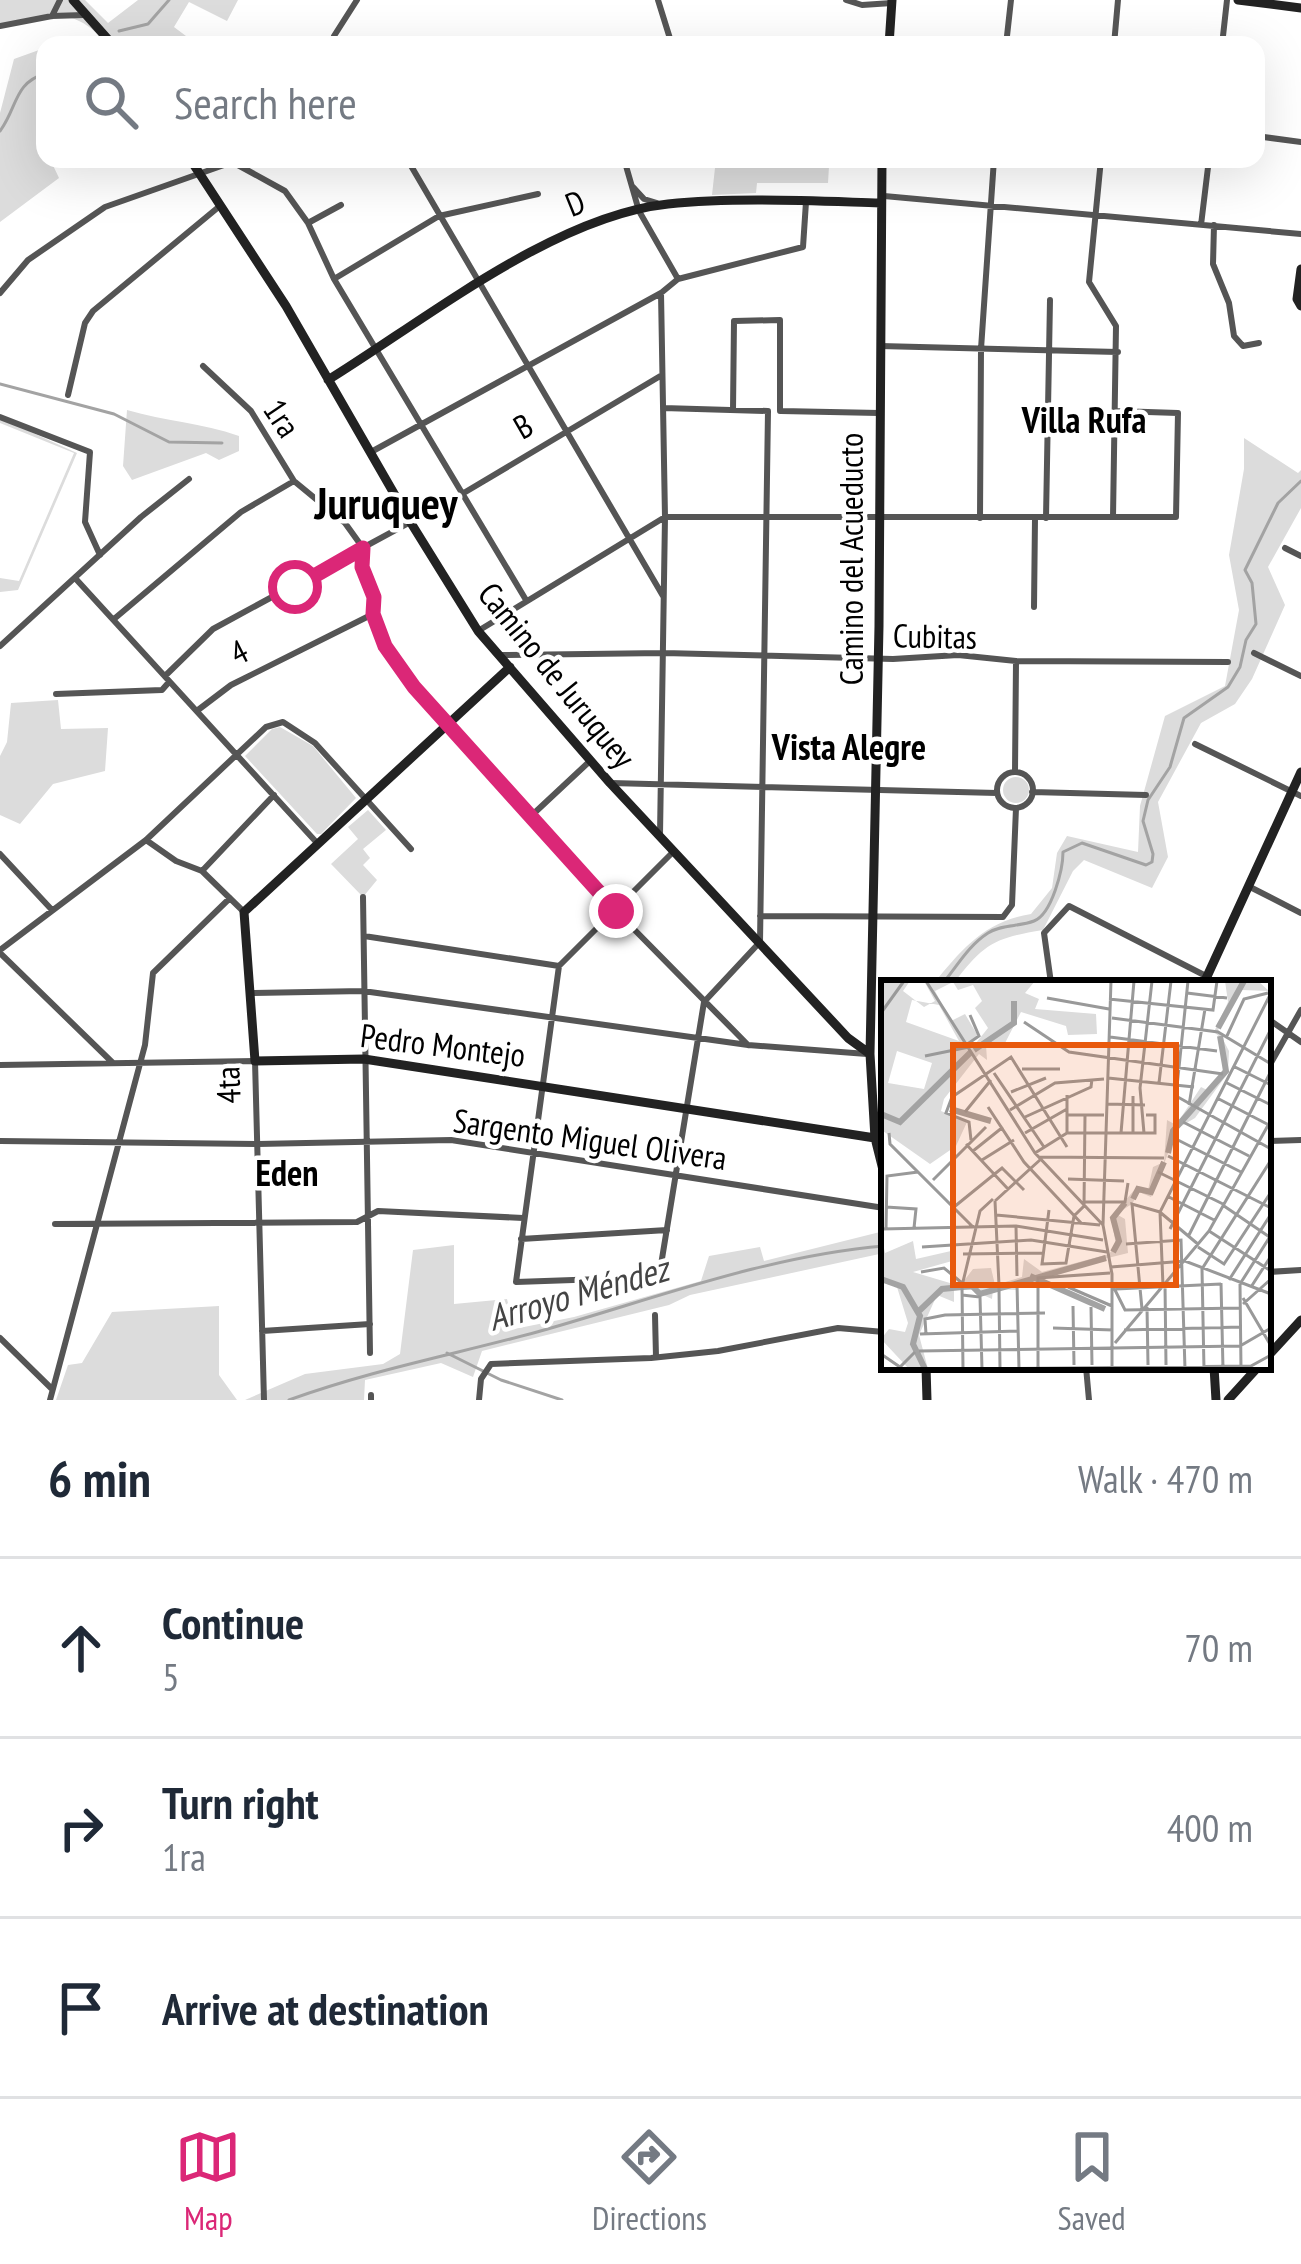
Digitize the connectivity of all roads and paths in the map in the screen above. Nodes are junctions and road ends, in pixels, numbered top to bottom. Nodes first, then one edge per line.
1 (60, 0) edge
2 (357, 0) edge
3 (658, 0) edge
4 (846, 0) edge
5 (1011, 0) edge
6 (1118, 0) edge
7 (1227, 0) edge
8 (1238, 0) edge
9 (76, 1) edge
10 (892, 2) edge
11 (1301, 8) edge
12 (88, 15) junction
13 (52, 16) junction
14 (0, 26) edge
15 (106, 36) edge
16 (334, 36) dead end
17 (669, 36) edge
18 (890, 36) edge
19 (1007, 36) edge
20 (1115, 36) edge
21 (1223, 36) edge
22 (1265, 137) edge
23 (1301, 142) edge
24 (196, 168) edge
25 (219, 168) edge
26 (249, 168) edge
27 (412, 168) edge
28 (625, 168) edge
29 (882, 168) edge
30 (993, 168) edge
31 (1100, 168) edge
32 (1208, 168) edge
33 (200, 175) junction
34 (626, 175) junction
35 (538, 194) dead end
36 (880, 199) junction
37 (806, 202) junction
38 (666, 204) junction
39 (988, 204) junction
40 (221, 205) junction
41 (341, 205) dead end
42 (639, 211) junction
43 (1094, 215) junction
44 (439, 216) junction
45 (308, 223) junction
46 (1201, 225) junction
47 (1214, 226) junction
48 (1301, 234) edge
49 (1301, 269) edge
50 (334, 279) junction
51 (678, 279) junction
52 (478, 285) junction
53 (0, 293) edge
54 (661, 293) junction
55 (1050, 300) dead end
56 (1301, 306) edge
57 (1258, 344) dead end
58 (880, 346) junction
59 (981, 349) junction
60 (376, 350) junction
61 (1049, 352) junction
62 (1118, 352) junction
63 (203, 366) dead end
64 (527, 367) junction
65 (662, 375) junction
66 (328, 380) junction
67 (68, 395) dead end
68 (663, 408) junction
69 (733, 410) junction
70 (768, 411) junction
71 (780, 411) junction
72 (1117, 411) junction
73 (879, 412) junction
74 (0, 417) edge
75 (421, 424) junction
76 (566, 432) junction
77 (371, 452) junction
78 (189, 479) dead end
79 (294, 481) junction
80 (461, 494) junction
81 (1113, 517) junction
82 (665, 518) junction
83 (766, 518) junction
84 (980, 518) junction
85 (1035, 518) junction
86 (1046, 518) junction
87 (879, 519) junction
88 (410, 523) junction
89 (629, 536) junction
90 (363, 548) junction
91 (1285, 548) dead end
92 (100, 555) junction
93 (1301, 556) edge
94 (75, 578) junction
95 (663, 596) junction
96 (526, 600) junction
97 (1034, 607) dead end
98 (373, 614) junction
99 (114, 619) junction
100 (478, 631) junction
101 (0, 646) edge
102 (1254, 652) dead end
103 (664, 653) junction
104 (498, 655) junction
105 (765, 655) junction
106 (879, 659) junction
107 (1016, 661) junction
108 (1228, 662) dead end
109 (510, 667) junction
110 (1301, 676) edge
111 (167, 679) junction
112 (56, 694) dead end
113 (196, 711) junction
114 (447, 725) junction
115 (1195, 744) dead end
116 (236, 754) junction
117 (591, 760) junction
118 (1015, 772) junction
119 (1301, 772) edge
120 (610, 783) junction
121 (662, 784) junction
122 (763, 786) junction
123 (875, 788) junction
124 (1033, 792) junction
125 (998, 793) junction
126 (1296, 794) edge
127 (274, 795) junction
128 (1146, 795) dead end
129 (365, 801) junction
130 (1016, 808) junction
131 (530, 817) junction
132 (660, 836) junction
133 (146, 840) junction
134 (318, 844) junction
135 (411, 849) dead end
136 (673, 852) junction
137 (0, 854) edge
138 (202, 871) junction
139 (1246, 885) junction
140 (363, 897) dead end
141 (230, 898) junction
142 (52, 910) junction
143 (616, 911) junction
144 (244, 912) junction
145 (1301, 913) edge
146 (760, 916) junction
147 (873, 917) junction
148 (364, 936) junction
149 (760, 943) junction
150 (0, 951) edge
151 (560, 966) junction
152 (1051, 980) edge
153 (1202, 980) edge
154 (1204, 980) edge
155 (363, 991) junction
156 (250, 993) junction
157 (704, 1002) junction
158 (1301, 1010) edge
159 (551, 1017) junction
160 (1271, 1021) edge
161 (1290, 1031) junction
162 (698, 1037) junction
163 (1301, 1042) edge
164 (748, 1045) junction
165 (870, 1054) junction
166 (364, 1059) junction
167 (255, 1061) junction
168 (113, 1063) junction
169 (1271, 1063) edge
170 (140, 1064) junction
171 (0, 1066) edge
172 (542, 1086) junction
173 (686, 1107) junction
174 (874, 1138) junction
175 (1301, 1140) edge
176 (0, 1141) edge
177 (1271, 1141) edge
178 (366, 1142) junction
179 (118, 1143) junction
180 (258, 1144) junction
181 (531, 1152) junction
182 (881, 1163) edge
183 (676, 1175) junction
184 (881, 1208) edge
185 (369, 1218) junction
186 (524, 1218) junction
187 (260, 1223) junction
188 (55, 1224) dead end
189 (96, 1225) junction
190 (667, 1230) junction
191 (521, 1240) junction
192 (1301, 1270) edge
193 (1271, 1272) edge
194 (655, 1315) dead end
195 (1301, 1320) edge
196 (370, 1324) junction
197 (262, 1331) junction
198 (881, 1333) edge
199 (0, 1338) edge
200 (370, 1353) dead end
201 (1271, 1353) edge
202 (656, 1357) junction
203 (926, 1370) edge
204 (1086, 1370) edge
205 (1214, 1370) edge
206 (1255, 1370) edge
207 (52, 1389) junction
208 (1230, 1399) edge
209 (50, 1400) edge
210 (264, 1400) edge
211 (479, 1400) edge
212 (927, 1400) edge
213 (1089, 1400) edge
214 (1216, 1400) edge

1 - 13 street
2 - 16 street
3 - 17 street
4 - 10 street
5 - 19 street
6 - 20 street
7 - 21 street
8 - 11 street
9 - 12 street
10 - 18 street
12 - 13 street
12 - 15 street
13 - 14 street
22 - 23 street
24 - 33 street, Camino de Juruquey
25 - 33 street
26 - 45 street
27 - 44 street
28 - 34 street
29 - 36 street, Camino del Acueducto
30 - 39 street
31 - 43 street
32 - 46 street
33 - 40 street, Camino de Juruquey
33 - 53 street
34 - 38 street
34 - 42 street
35 - 44 street
36 - 37 street, D
36 - 39 street
36 - 58 street, Camino del Acueducto
37 - 38 street, D
37 - 51 street
38 - 42 street, D
39 - 43 street
39 - 59 street
40 - 66 street, Camino de Juruquey
40 - 67 street
41 - 45 street
42 - 51 street
42 - 52 street, D
43 - 46 street
43 - 62 street
44 - 50 street
44 - 52 street
45 - 50 street
46 - 47 street
47 - 48 street
47 - 57 street
49 - 56 street
50 - 60 street
51 - 54 street
52 - 60 street, D
52 - 64 street
54 - 64 street
54 - 65 street
55 - 61 street
58 - 59 street
58 - 73 street, Camino del Acueducto
59 - 61 street
59 - 84 street
60 - 66 street, D
60 - 75 street
61 - 62 street
61 - 86 street
62 - 72 street
63 - 79 street, 1ra
64 - 75 street
64 - 76 street
65 - 68 street
65 - 76 street, B
66 - 77 street, Camino de Juruquey
68 - 69 street
68 - 82 street
69 - 70 street
69 - 71 street
70 - 71 street
70 - 83 street
71 - 73 street
72 - 81 street
72 - 81 street
73 - 87 street, Camino del Acueducto
74 - 92 street
75 - 77 street
75 - 80 street
76 - 80 street, B
76 - 89 street
77 - 88 street, Camino de Juruquey
78 - 92 street
79 - 90 street, 1ra
79 - 99 street
80 - 88 street, B
80 - 96 street
81 - 86 street
82 - 83 street
82 - 89 street
82 - 95 street
83 - 87 street
83 - 105 street
84 - 85 street
84 - 87 street
85 - 86 street
85 - 97 street
87 - 106 street, Camino del Acueducto
88 - 90 street, B
88 - 100 street, Camino de Juruquey
89 - 95 street
89 - 96 street
90 - 98 street
90 - 111 street, B
91 - 93 street
92 - 94 street
94 - 99 street
94 - 101 street
95 - 103 street
96 - 100 street
98 - 113 street, 4
98 - 114 street
99 - 111 street
100 - 104 street, Camino de Juruquey
102 - 110 street
103 - 104 street, Cubitas
103 - 105 street, Cubitas
103 - 121 street
104 - 109 street, Camino de Juruquey
105 - 106 street, Cubitas
105 - 122 street
106 - 107 street, Cubitas
106 - 123 street, Camino del Acueducto
107 - 108 street, Cubitas
107 - 118 street
109 - 114 street
109 - 117 street, Camino de Juruquey
111 - 112 street
111 - 113 street
113 - 116 street
114 - 129 street
114 - 131 street
115 - 126 street
116 - 127 street
116 - 129 street
116 - 133 street
117 - 120 street, Camino de Juruquey
117 - 131 street
118 - 124 street
118 - 125 street
119 - 126 street
120 - 121 street
120 - 132 street, Camino de Juruquey
121 - 122 street
121 - 132 street
122 - 123 street
122 - 146 street
123 - 125 street
123 - 147 street, Camino del Acueducto
124 - 128 street
124 - 130 street
125 - 130 street
126 - 139 street
127 - 134 street
127 - 138 street
129 - 134 street
129 - 135 street
130 - 147 street
131 - 143 street
132 - 136 street, Camino de Juruquey
133 - 138 street
133 - 142 street
134 - 144 street
136 - 143 street
136 - 149 street, Camino de Juruquey
137 - 142 street
138 - 141 street
139 - 145 street
139 - 154 street
140 - 148 street
141 - 144 street
141 - 170 street
142 - 150 street
143 - 151 street
143 - 157 street
144 - 156 street, 4ta
146 - 147 street
146 - 149 street
147 - 165 street, Camino del Acueducto
148 - 151 street
148 - 155 street
149 - 157 street
149 - 165 street, Camino de Juruquey
150 - 168 street
151 - 159 street
152 - 153 street
155 - 156 street
155 - 159 street
155 - 166 street
156 - 167 street, 4ta
157 - 162 street
157 - 164 street
158 - 161 street
159 - 162 street
159 - 172 street
160 - 161 street
161 - 163 street
161 - 169 street
162 - 164 street
162 - 173 street
164 - 165 street
165 - 174 street, Camino del Acueducto
166 - 167 street, Pedro Montejo
166 - 172 street, Pedro Montejo
166 - 178 street
167 - 170 street, Pedro Montejo
167 - 180 street, 4ta
168 - 170 street, Pedro Montejo
168 - 171 street, Pedro Montejo
170 - 179 street
172 - 173 street, Pedro Montejo
172 - 181 street
173 - 174 street, Pedro Montejo
173 - 183 street
174 - 182 street, Camino del Acueducto
175 - 177 street
176 - 179 street, Sargento Miguel Olivera
178 - 180 street, Sargento Miguel Olivera
178 - 181 street, Sargento Miguel Olivera
178 - 185 street
179 - 180 street, Sargento Miguel Olivera
179 - 189 street
180 - 187 street, 4ta
181 - 183 street, Sargento Miguel Olivera
181 - 186 street
183 - 184 street, Sargento Miguel Olivera
183 - 190 street
185 - 186 street
185 - 187 street
185 - 196 street
186 - 191 street
187 - 189 street
187 - 197 street, 4ta
188 - 189 street
189 - 207 street
190 - 191 street
190 - 191 street
192 - 193 street
194 - 202 street
195 - 201 street
196 - 197 street
196 - 200 street
197 - 210 street, 4ta
198 - 202 street
199 - 207 street
202 - 211 street
203 - 212 street
204 - 213 street
205 - 214 street
206 - 208 street
207 - 209 street

